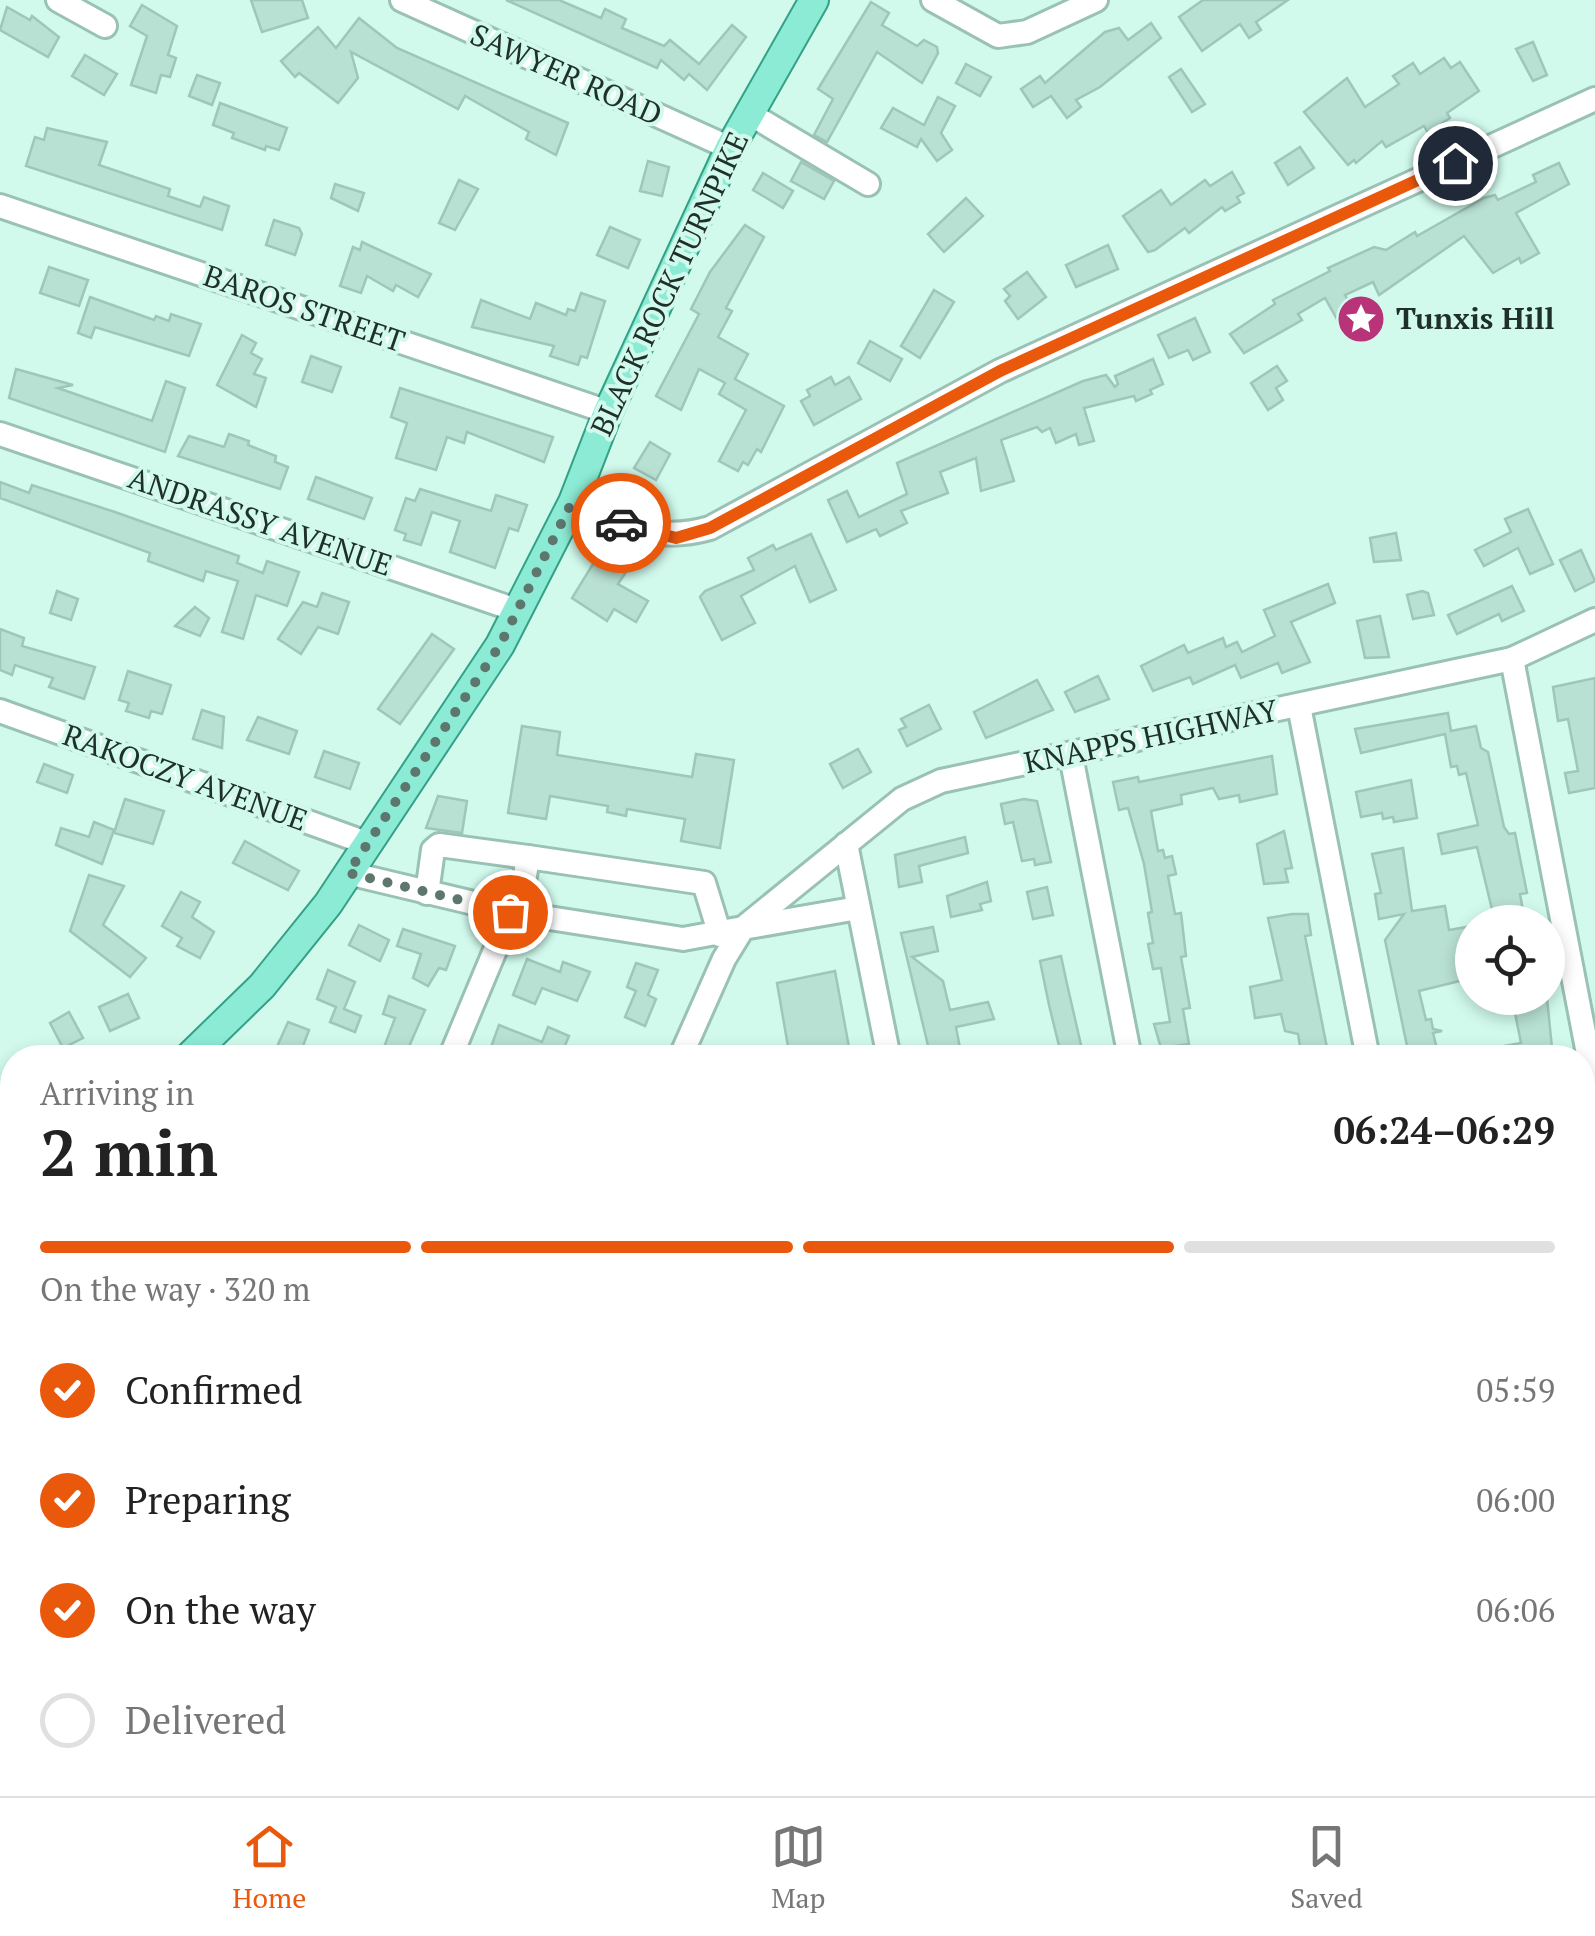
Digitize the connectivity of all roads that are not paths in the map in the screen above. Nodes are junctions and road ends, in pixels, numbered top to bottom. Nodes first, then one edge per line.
1 (58, 0) edge
2 (402, 0) edge
3 (814, 0) edge
4 (934, 0) edge
5 (1096, 0) edge
6 (105, 26) dead end
7 (1595, 100) edge
8 (750, 114) junction
9 (730, 148) junction
10 (868, 184) dead end
11 (0, 206) edge
12 (608, 412) junction
13 (0, 434) edge
14 (572, 502) junction
15 (520, 611) junction
16 (1595, 620) edge
17 (1512, 659) junction
18 (1299, 706) junction
19 (0, 711) edge
20 (1071, 756) junction
21 (369, 844) junction
22 (846, 844) junction
23 (528, 857) junction
24 (348, 873) junction
25 (427, 893) junction
26 (858, 908) junction
27 (515, 913) junction
28 (744, 928) junction
29 (720, 936) junction
30 (211, 1045) edge
31 (456, 1045) edge
32 (686, 1045) edge
33 (886, 1045) edge
34 (1127, 1045) edge
35 (1365, 1045) edge
36 (1586, 1045) edge

1 - 6 street
2 - 9 street, SAWYER ROAD
3 - 8 main road, BLACK ROCK TURNPIKE
4 - 5 street
7 - 14 street
8 - 9 main road, BLACK ROCK TURNPIKE
8 - 10 street
9 - 12 main road, BLACK ROCK TURNPIKE
11 - 12 street, BAROS STREET
12 - 14 main road, BLACK ROCK TURNPIKE
13 - 15 street, ANDRASSY AVENUE
14 - 15 main road, BLACK ROCK TURNPIKE
15 - 21 main road, BLACK ROCK TURNPIKE
16 - 17 street, KNAPPS HIGHWAY
17 - 18 street, KNAPPS HIGHWAY
17 - 36 street
18 - 20 street, KNAPPS HIGHWAY
18 - 35 street
19 - 21 street, RAKOCZY AVENUE
20 - 22 street, KNAPPS HIGHWAY
20 - 34 street
21 - 24 main road, BLACK ROCK TURNPIKE
22 - 26 street
22 - 28 street, KNAPPS HIGHWAY
23 - 25 street
23 - 27 street
23 - 29 street
24 - 25 street, KNAPPS HIGHWAY
24 - 30 main road, BLACK ROCK TURNPIKE
25 - 27 street, KNAPPS HIGHWAY
26 - 28 street, KNAPPS HIGHWAY
26 - 33 street
27 - 29 street, KNAPPS HIGHWAY
27 - 31 street
28 - 29 street, KNAPPS HIGHWAY
28 - 32 street

